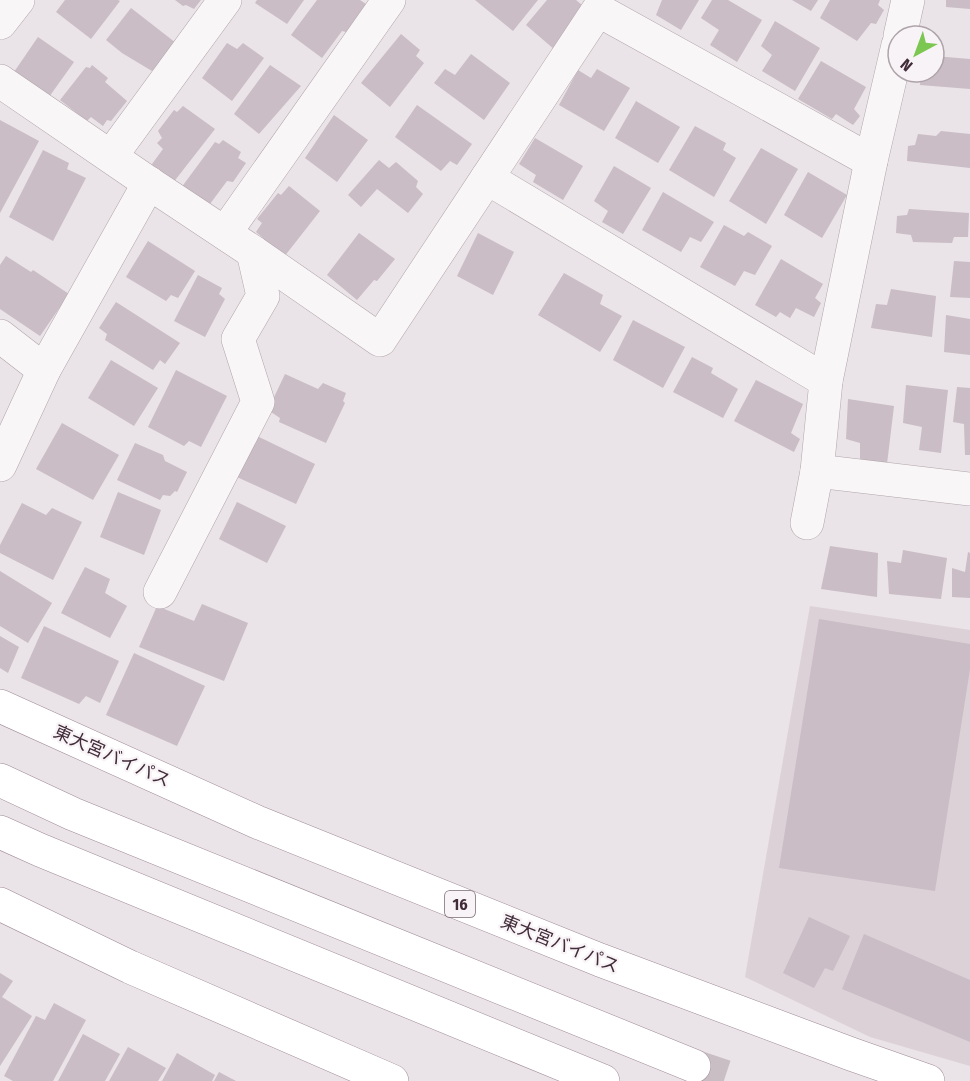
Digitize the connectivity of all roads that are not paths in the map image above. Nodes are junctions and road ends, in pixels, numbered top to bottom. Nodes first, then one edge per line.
1 (18, 0) edge
2 (225, 0) edge
3 (389, 0) edge
4 (908, 0) edge
5 (0, 23) edge
6 (903, 24) edge
7 (0, 81) edge
8 (889, 84) edge
9 (111, 156) junction
10 (871, 161) junction
11 (487, 178) junction
12 (149, 183) junction
13 (225, 233) junction
14 (253, 252) junction
15 (0, 336) edge
16 (44, 370) junction
17 (826, 381) junction
18 (0, 465) edge
19 (817, 471) junction
20 (970, 489) edge
21 (807, 523) dead end
22 (160, 592) dead end
23 (0, 706) edge
24 (0, 780) edge
25 (0, 832) edge
26 (0, 904) edge
27 (694, 1066) tunnel mouth
28 (392, 1081) edge
29 (603, 1081) edge
30 (928, 1081) edge

1 - 5 street
2 - 9 street
3 - 13 street
4 - 6 street
7 - 9 street
8 - 10 street
9 - 12 street
10 - 11 street
10 - 17 street
11 - 14 street
11 - 17 street
12 - 13 street
12 - 16 street
13 - 14 street
14 - 22 street
15 - 16 street
16 - 18 street
17 - 19 street
19 - 20 street
19 - 21 street
23 - 30 highway, 東大宮バイパス / 16
24 - 27 highway
25 - 29 highway
26 - 28 highway

